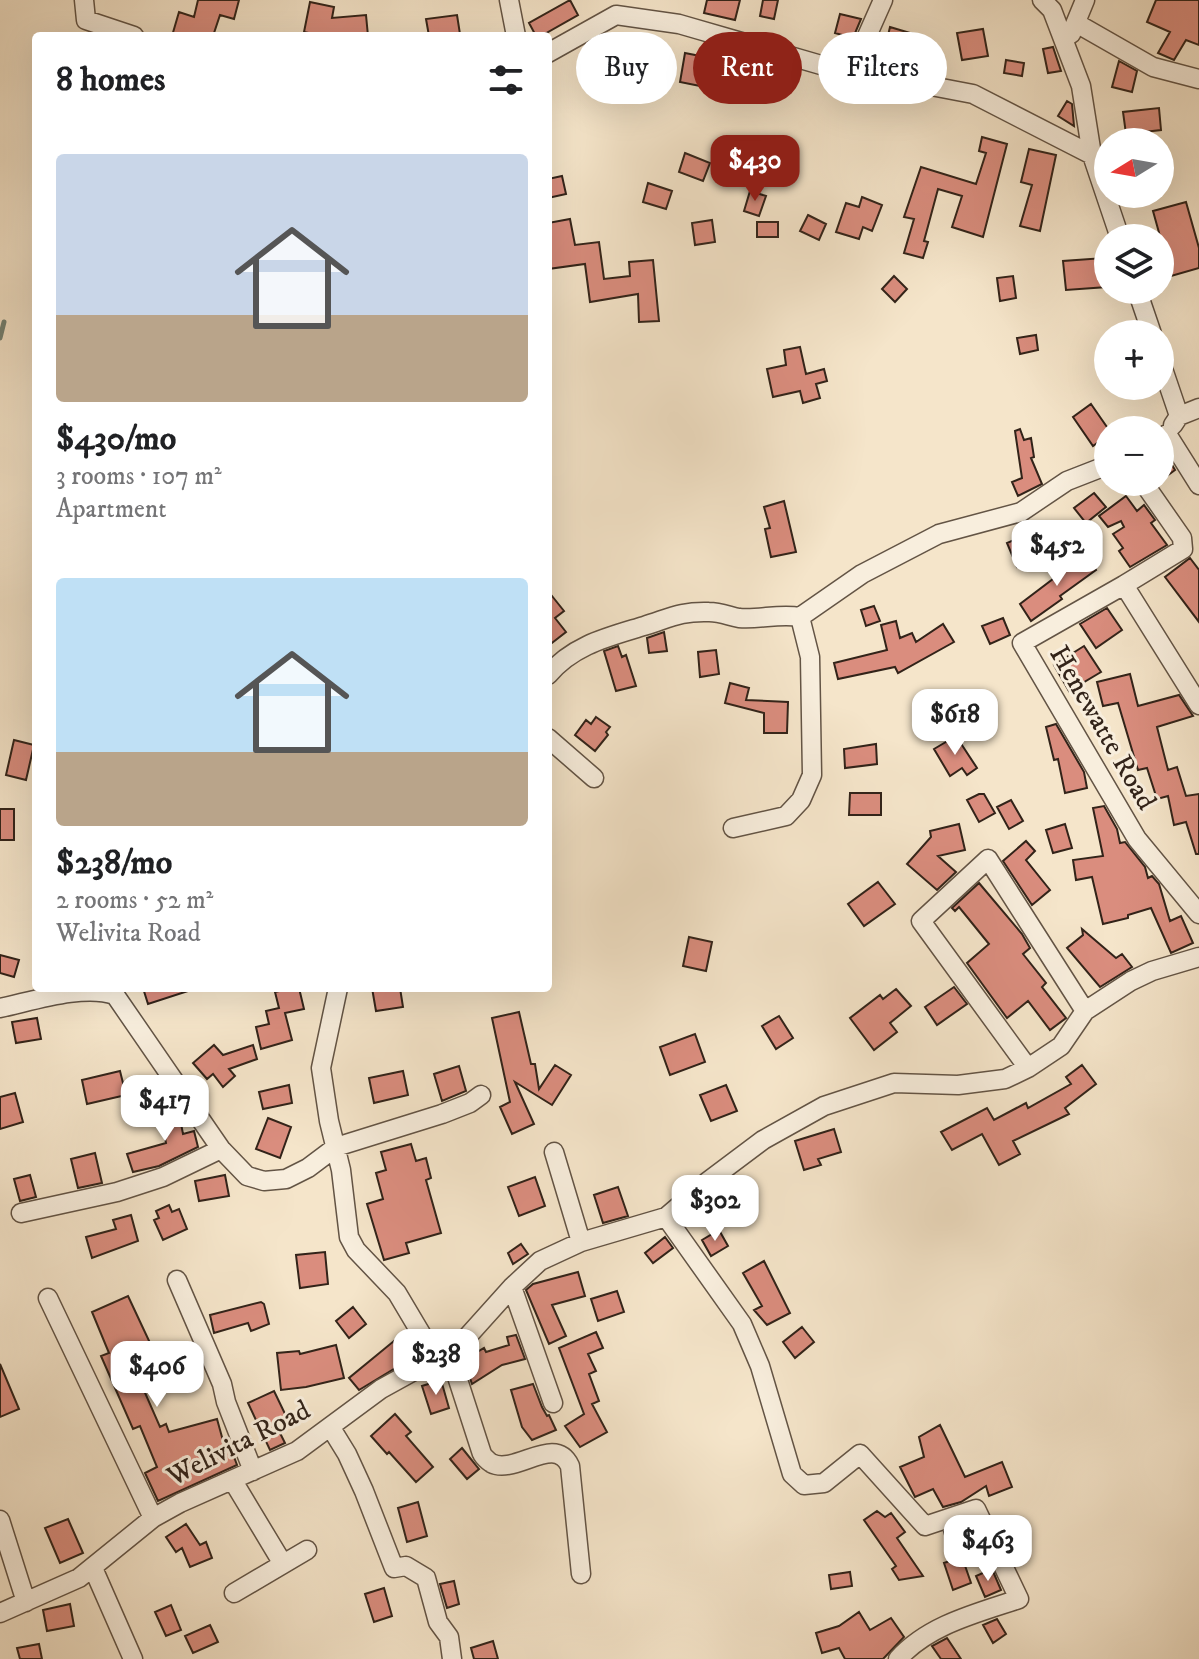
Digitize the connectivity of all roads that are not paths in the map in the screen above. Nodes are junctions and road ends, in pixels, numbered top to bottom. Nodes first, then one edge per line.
1 (84, 0) edge
2 (509, 0) edge
3 (883, 0) edge
4 (1042, 0) edge
5 (1085, 0) edge
6 (1076, 23) junction
7 (122, 32) edge
8 (515, 32) edge
9 (869, 32) edge
10 (1065, 47) junction
11 (552, 51) edge
12 (818, 64) edge
13 (1199, 79) edge
14 (947, 89) edge
15 (1092, 155) junction
16 (1115, 224) edge
17 (1174, 400) edge
18 (1199, 408) edge
19 (1179, 416) junction
20 (1174, 422) edge
21 (1174, 451) edge
22 (1094, 470) edge
23 (1199, 485) edge
24 (1153, 496) edge
25 (1124, 585) junction
26 (800, 617) junction
27 (552, 670) edge
28 (1199, 705) edge
29 (552, 741) edge
30 (594, 778) dead end
31 (733, 828) dead end
32 (1199, 914) edge
33 (1199, 957) edge
34 (82, 992) edge
35 (108, 992) edge
36 (337, 992) edge
37 (0, 1008) edge
38 (1085, 1011) junction
39 (1028, 1068) junction
40 (481, 1095) dead end
41 (336, 1147) junction
42 (221, 1149) junction
43 (554, 1152) dead end
44 (21, 1213) dead end
45 (666, 1217) junction
46 (581, 1242) junction
47 (177, 1280) dead end
48 (512, 1287) junction
49 (48, 1298) dead end
50 (442, 1355) junction
51 (553, 1403) dead end
52 (331, 1428) junction
53 (253, 1471) junction
54 (233, 1481) junction
55 (153, 1518) junction
56 (0, 1520) edge
57 (307, 1550) dead end
58 (283, 1564) junction
59 (93, 1568) junction
60 (581, 1574) dead end
61 (234, 1593) dead end
62 (26, 1602) junction
63 (0, 1613) edge
64 (133, 1659) edge
65 (452, 1659) edge
66 (898, 1659) edge

1 - 7 street
2 - 8 street
3 - 9 street
4 - 10 street
5 - 6 street
6 - 10 street
6 - 13 street
10 - 15 street
11 - 12 street
14 - 15 street
15 - 16 street
17 - 19 street
18 - 19 street
19 - 20 street
21 - 23 street
22 - 26 street
24 - 25 street
25 - 28 street
25 - 32 street, Henewatte Road
26 - 27 street
26 - 31 street
29 - 30 street
33 - 38 street, Welivita Road
34 - 37 street
35 - 42 street
36 - 41 street
38 - 39 street, Welivita Road
38 - 39 street
39 - 45 street, Welivita Road
40 - 41 street
41 - 42 street
41 - 50 street
42 - 44 street
43 - 46 street
45 - 46 street, Welivita Road
45 - 66 street
46 - 48 street, Welivita Road
47 - 53 street
48 - 50 street, Welivita Road
48 - 51 street
49 - 55 street
50 - 52 street, Welivita Road
50 - 60 street
52 - 53 street, Welivita Road
52 - 65 street
53 - 54 street, Welivita Road
54 - 55 street, Welivita Road
54 - 58 street
55 - 59 street, Welivita Road
56 - 62 street
57 - 58 street
58 - 61 street
59 - 62 street, Welivita Road
59 - 64 street
62 - 63 street, Welivita Road

